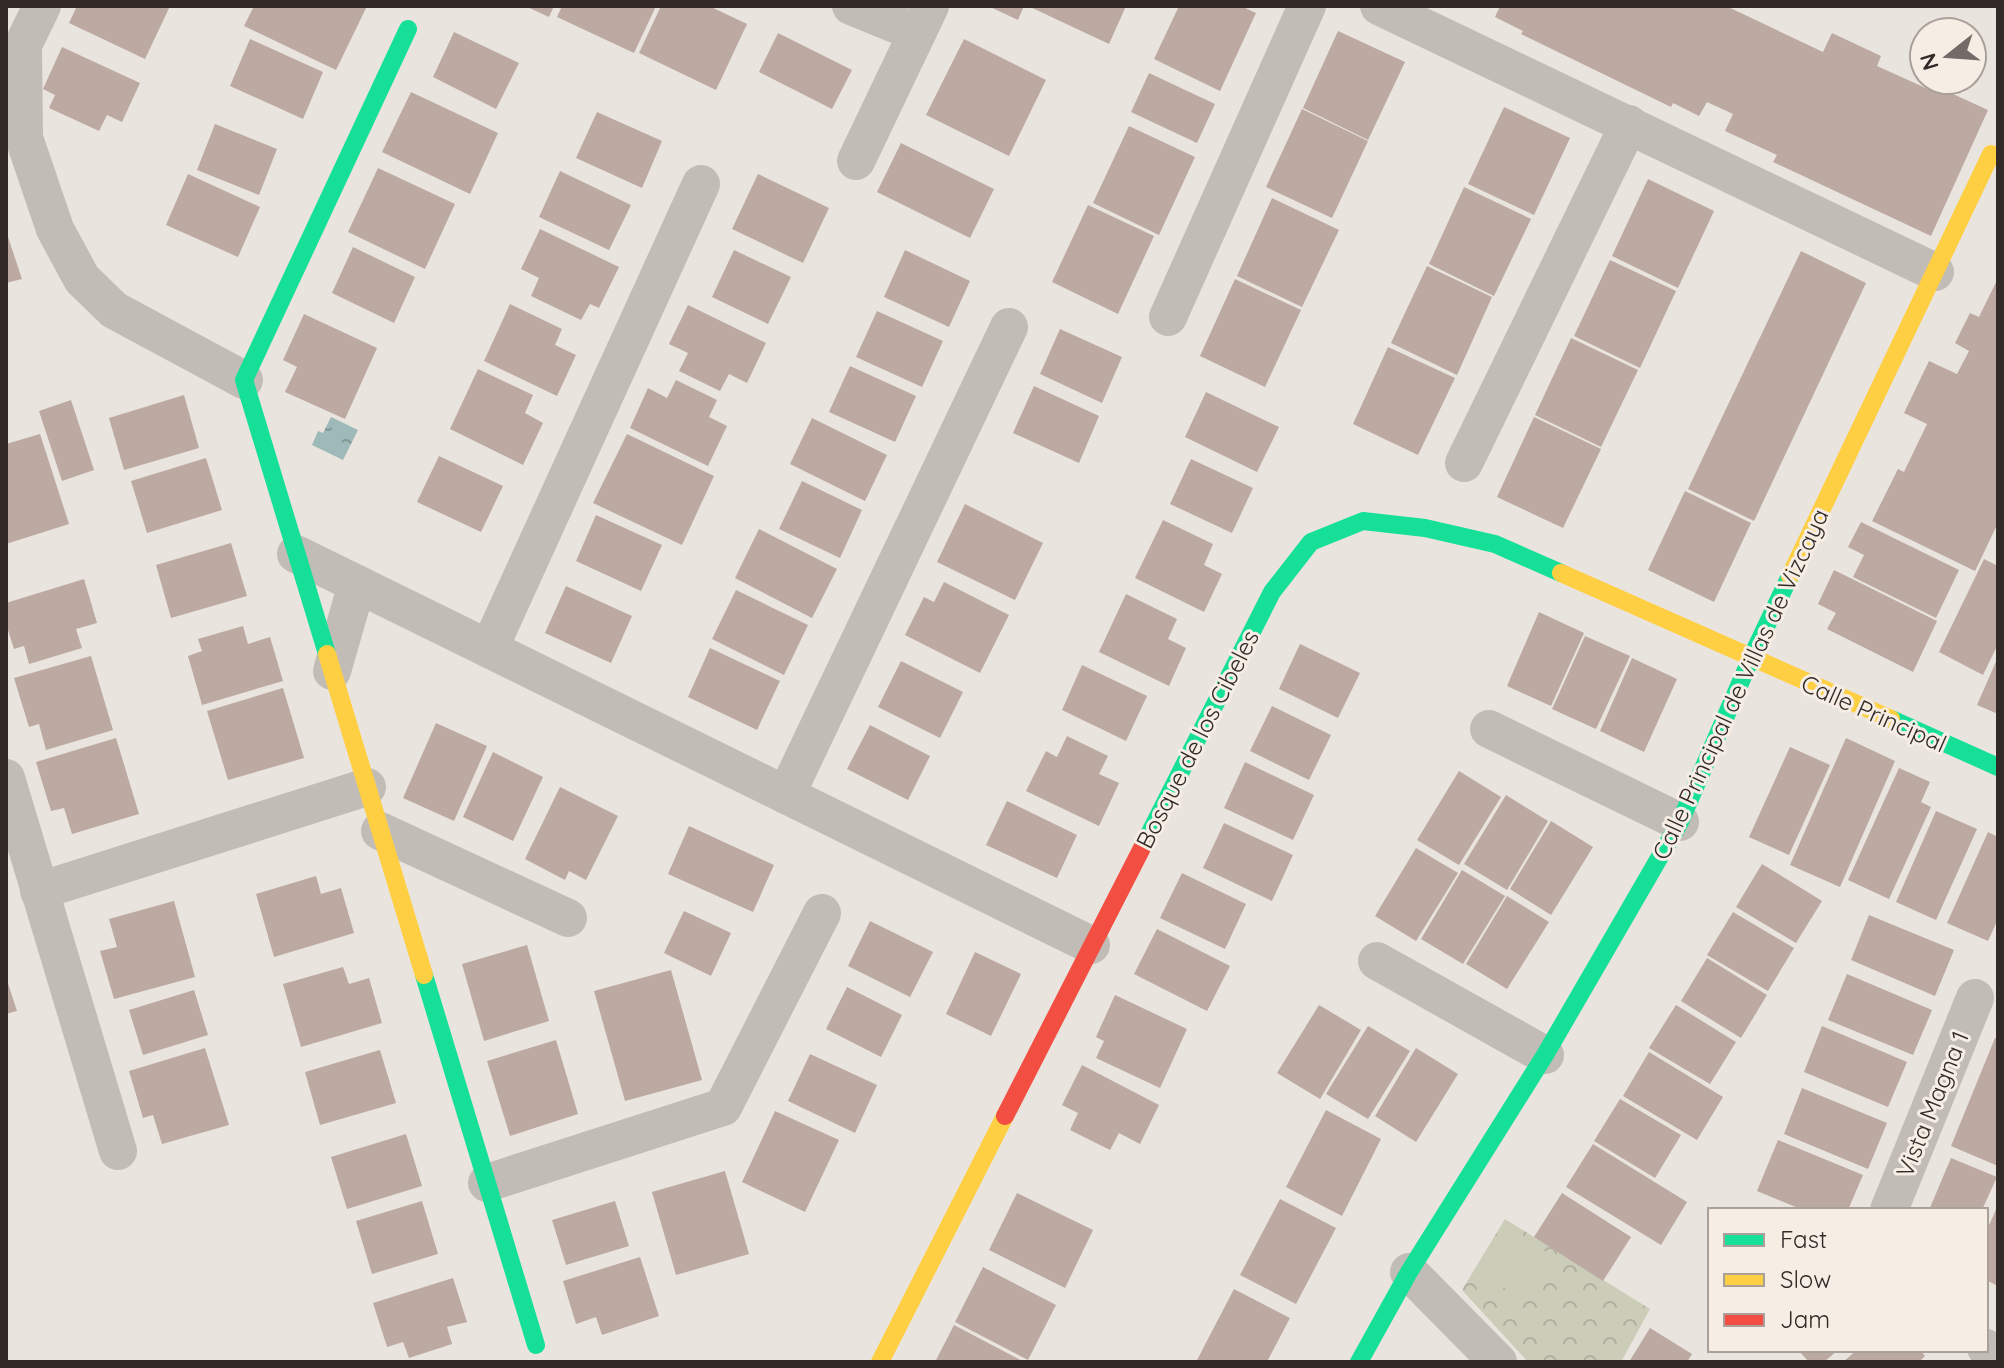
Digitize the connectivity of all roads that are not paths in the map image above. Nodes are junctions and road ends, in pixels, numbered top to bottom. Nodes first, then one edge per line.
1 (42, 6) edge
2 (851, 6) edge
3 (1307, 6) edge
4 (1379, 6) edge
5 (924, 20) edge
6 (408, 29) dead end
7 (1629, 124) junction
8 (1991, 154) dead end
9 (856, 161) dead end
10 (701, 184) dead end
11 (1935, 272) junction
12 (1168, 317) dead end
13 (1009, 327) dead end
14 (244, 380) junction
15 (1464, 463) dead end
16 (296, 554) junction
17 (357, 584) junction
18 (489, 649) junction
19 (1751, 658) junction
20 (332, 671) junction
21 (1489, 729) dead end
22 (1998, 767) edge
23 (6, 778) edge
24 (367, 787) junction
25 (786, 795) junction
26 (1680, 822) junction
27 (380, 831) junction
28 (39, 891) junction
29 (822, 913) dead end
30 (568, 918) dead end
31 (1091, 945) junction
32 (1377, 961) dead end
33 (1975, 998) dead end
34 (1545, 1055) junction
35 (118, 1151) dead end
36 (487, 1183) junction
37 (1890, 1208) edge
38 (1409, 1272) junction
39 (536, 1345) dead end
40 (880, 1362) edge
41 (1359, 1362) edge
42 (1498, 1362) edge

1 - 14 street
2 - 5 street
3 - 12 street
4 - 7 street
5 - 9 street
6 - 14 street
7 - 11 street
7 - 15 street
8 - 11 street, Calle Principal de Villas de Vizcaya
10 - 18 street
11 - 19 street, Calle Principal de Villas de Vizcaya
13 - 25 street
14 - 16 street
16 - 17 street
16 - 20 street
17 - 18 street
17 - 20 street
18 - 25 street
19 - 22 street, Calle Principal
19 - 26 street, Calle Principal de Villas de Vizcaya
19 - 31 street, Bosque de los Cibeles
20 - 24 street
21 - 26 street
23 - 28 street
24 - 27 street
24 - 28 street
25 - 31 street
26 - 34 street, Calle Principal de Villas de Vizcaya
27 - 30 street
27 - 36 street
28 - 35 street
29 - 36 street
31 - 40 street, Bosque de los Cibeles
32 - 34 street
33 - 37 street, Vista Magna 1
34 - 38 street, Calle Principal de Villas de Vizcaya
36 - 39 street
38 - 41 street, Calle Principal de Villas de Vizcaya
38 - 42 street

